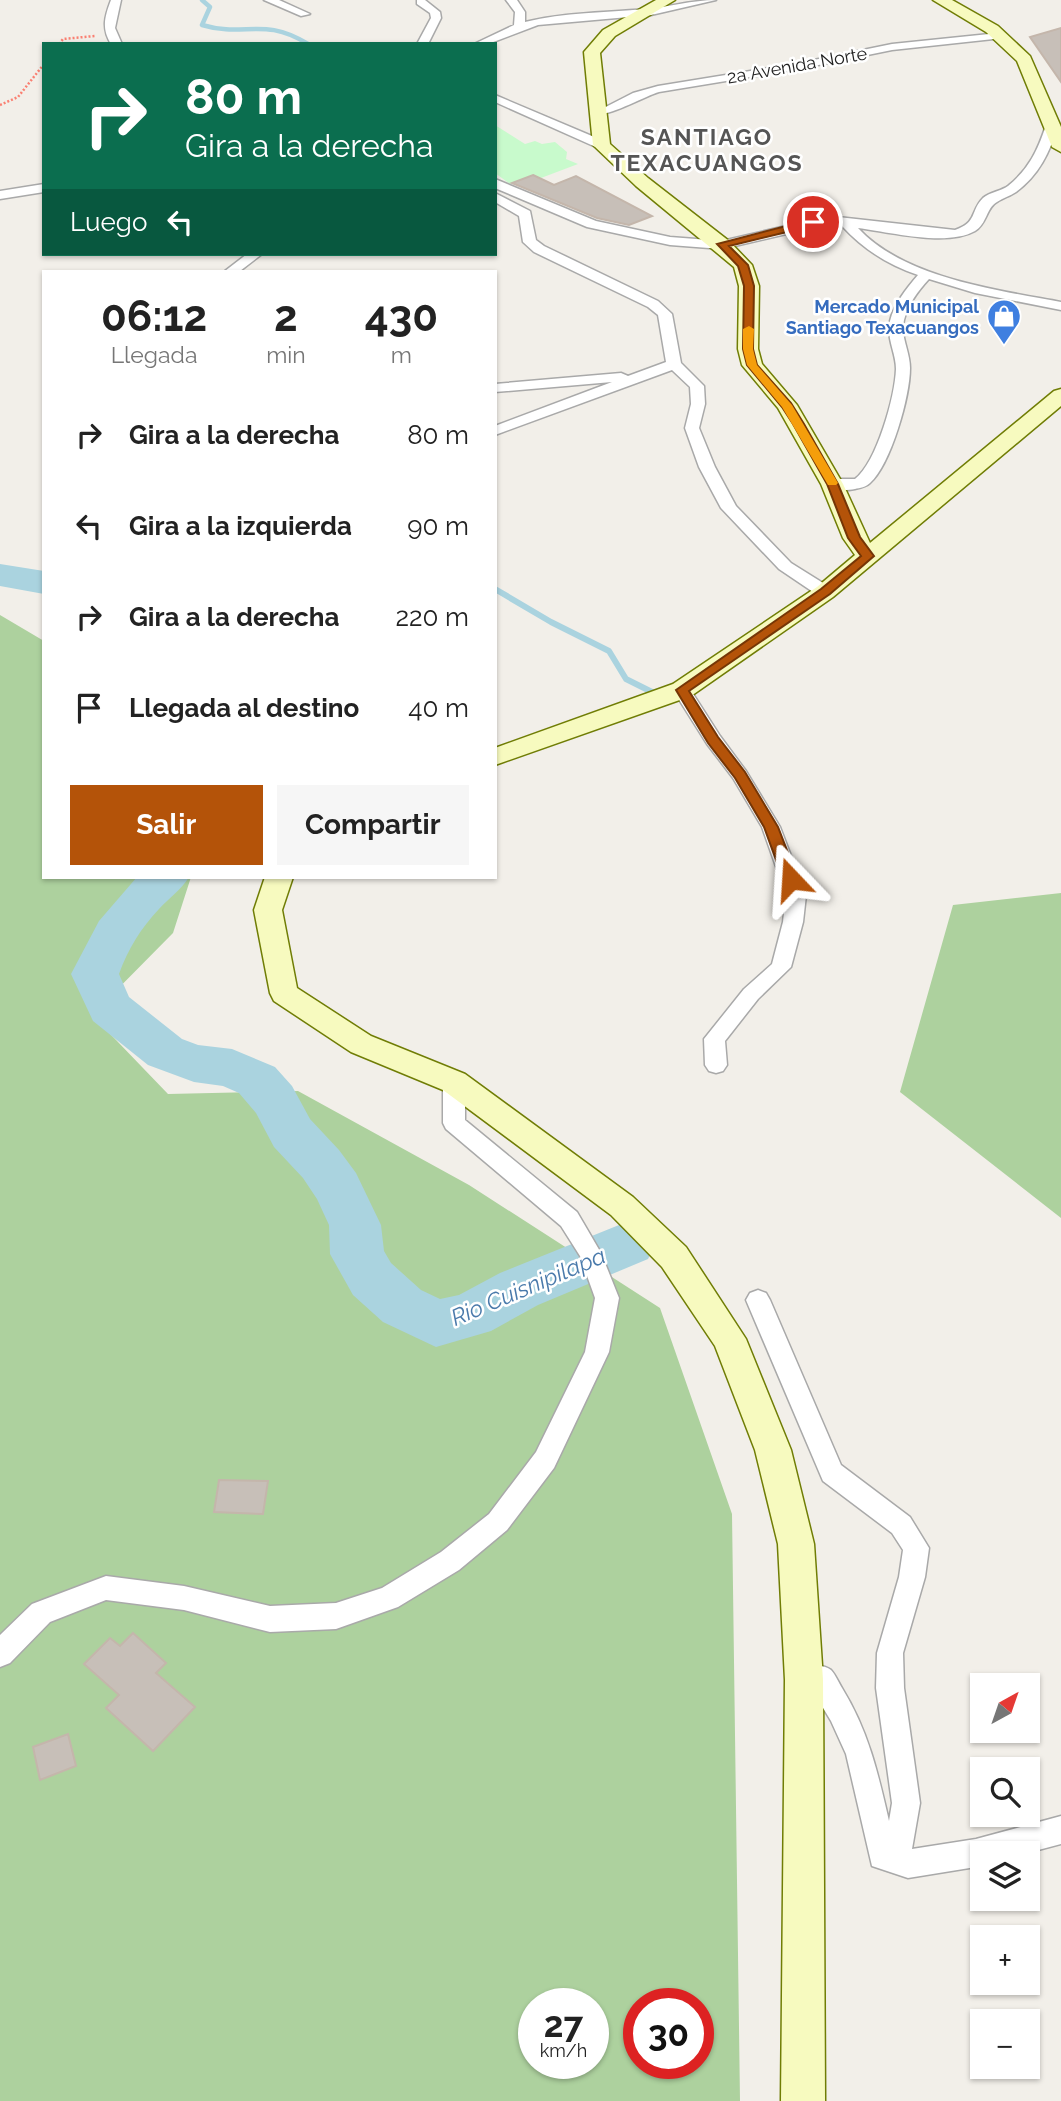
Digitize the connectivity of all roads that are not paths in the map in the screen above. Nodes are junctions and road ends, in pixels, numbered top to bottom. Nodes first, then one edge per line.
1 (116, 0) edge
2 (269, 0) edge
3 (512, 0) edge
4 (667, 0) edge
5 (712, 0) edge
6 (941, 0) edge
7 (421, 2) dead end
8 (646, 13) junction
9 (305, 14) dead end
10 (519, 25) junction
11 (999, 36) junction
12 (113, 39) edge
13 (423, 42) edge
14 (483, 42) edge
15 (497, 99) edge
16 (600, 113) junction
17 (1052, 125) junction
18 (602, 145) junction
19 (1061, 147) edge
20 (497, 184) edge
21 (42, 188) edge
22 (0, 194) edge
23 (497, 198) edge
24 (845, 221) junction
25 (722, 244) junction
26 (253, 256) edge
27 (233, 270) edge
28 (926, 274) junction
29 (1061, 306) edge
30 (674, 364) junction
31 (648, 374) junction
32 (497, 388) edge
33 (1061, 395) edge
34 (497, 430) edge
35 (832, 484) junction
36 (868, 556) junction
37 (825, 592) junction
38 (682, 690) junction
39 (497, 756) edge
40 (278, 879) edge
41 (716, 1065) dead end
42 (454, 1082) junction
43 (758, 1300) dead end
44 (0, 1654) edge
45 (804, 1680) junction
46 (1061, 1830) edge
47 (896, 1860) junction
48 (803, 2101) edge

1 - 12 street
2 - 9 street
3 - 10 street
4 - 8 street
5 - 8 street
6 - 11 street
7 - 13 street
8 - 10 street
8 - 16 street
10 - 14 street
11 - 16 street, 2a Avenida Norte
11 - 17 street
15 - 18 street
16 - 18 street
17 - 19 street
17 - 24 street
18 - 25 street
20 - 25 street
21 - 22 street
23 - 30 street
24 - 25 street
24 - 28 street
25 - 35 street
26 - 27 street
28 - 29 street
28 - 35 street
30 - 31 street
30 - 37 street
31 - 32 street
31 - 34 street
33 - 36 street
35 - 36 street
36 - 37 street
37 - 38 street
38 - 39 street
38 - 41 street
40 - 42 street
42 - 44 street
42 - 45 street
43 - 47 street
45 - 47 street
45 - 48 street
46 - 47 street

